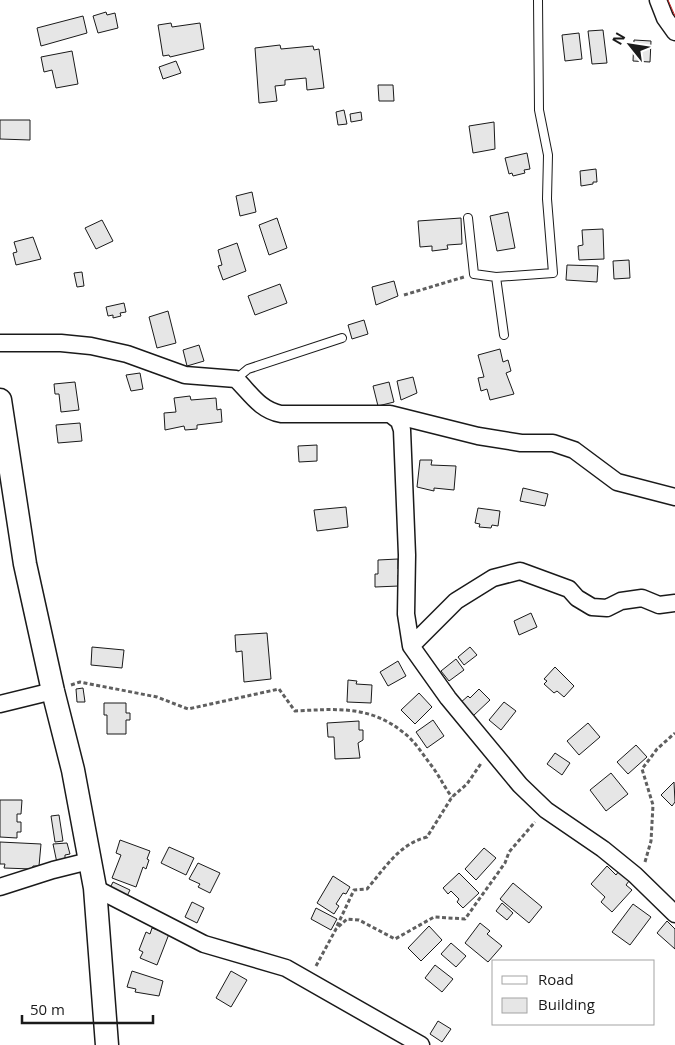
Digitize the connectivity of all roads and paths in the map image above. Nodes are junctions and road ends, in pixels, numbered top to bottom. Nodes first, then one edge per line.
1 (538, 0) edge
2 (658, 0) edge
3 (675, 32) edge
4 (468, 218) dead end
5 (474, 274) junction
6 (496, 277) junction
7 (404, 295) dead end
8 (504, 335) dead end
9 (342, 338) dead end
10 (0, 343) edge
11 (236, 379) junction
12 (0, 400) edge
13 (390, 414) junction
14 (675, 497) edge
15 (675, 602) edge
16 (411, 646) junction
17 (53, 691) junction
18 (0, 704) edge
19 (675, 733) edge
20 (489, 750) junction
21 (452, 797) junction
22 (546, 810) junction
23 (89, 861) junction
24 (635, 875) junction
25 (0, 887) edge
26 (95, 888) junction
27 (675, 914) edge
28 (336, 929) junction
29 (310, 981) junction
30 (107, 1045) edge
31 (421, 1045) edge

1 - 6 lane
2 - 3 street
4 - 5 lane
5 - 6 lane
5 - 7 path
6 - 8 lane
9 - 11 lane
10 - 11 street
11 - 13 street
12 - 17 street
13 - 14 street
13 - 16 street
15 - 16 street
16 - 20 street
17 - 18 street
17 - 21 path
17 - 23 street
19 - 24 path
20 - 21 path
20 - 22 street
21 - 28 path
22 - 24 street
22 - 28 path
23 - 25 street
23 - 26 street
24 - 27 street
26 - 29 street
26 - 30 street
28 - 29 path
29 - 31 street

